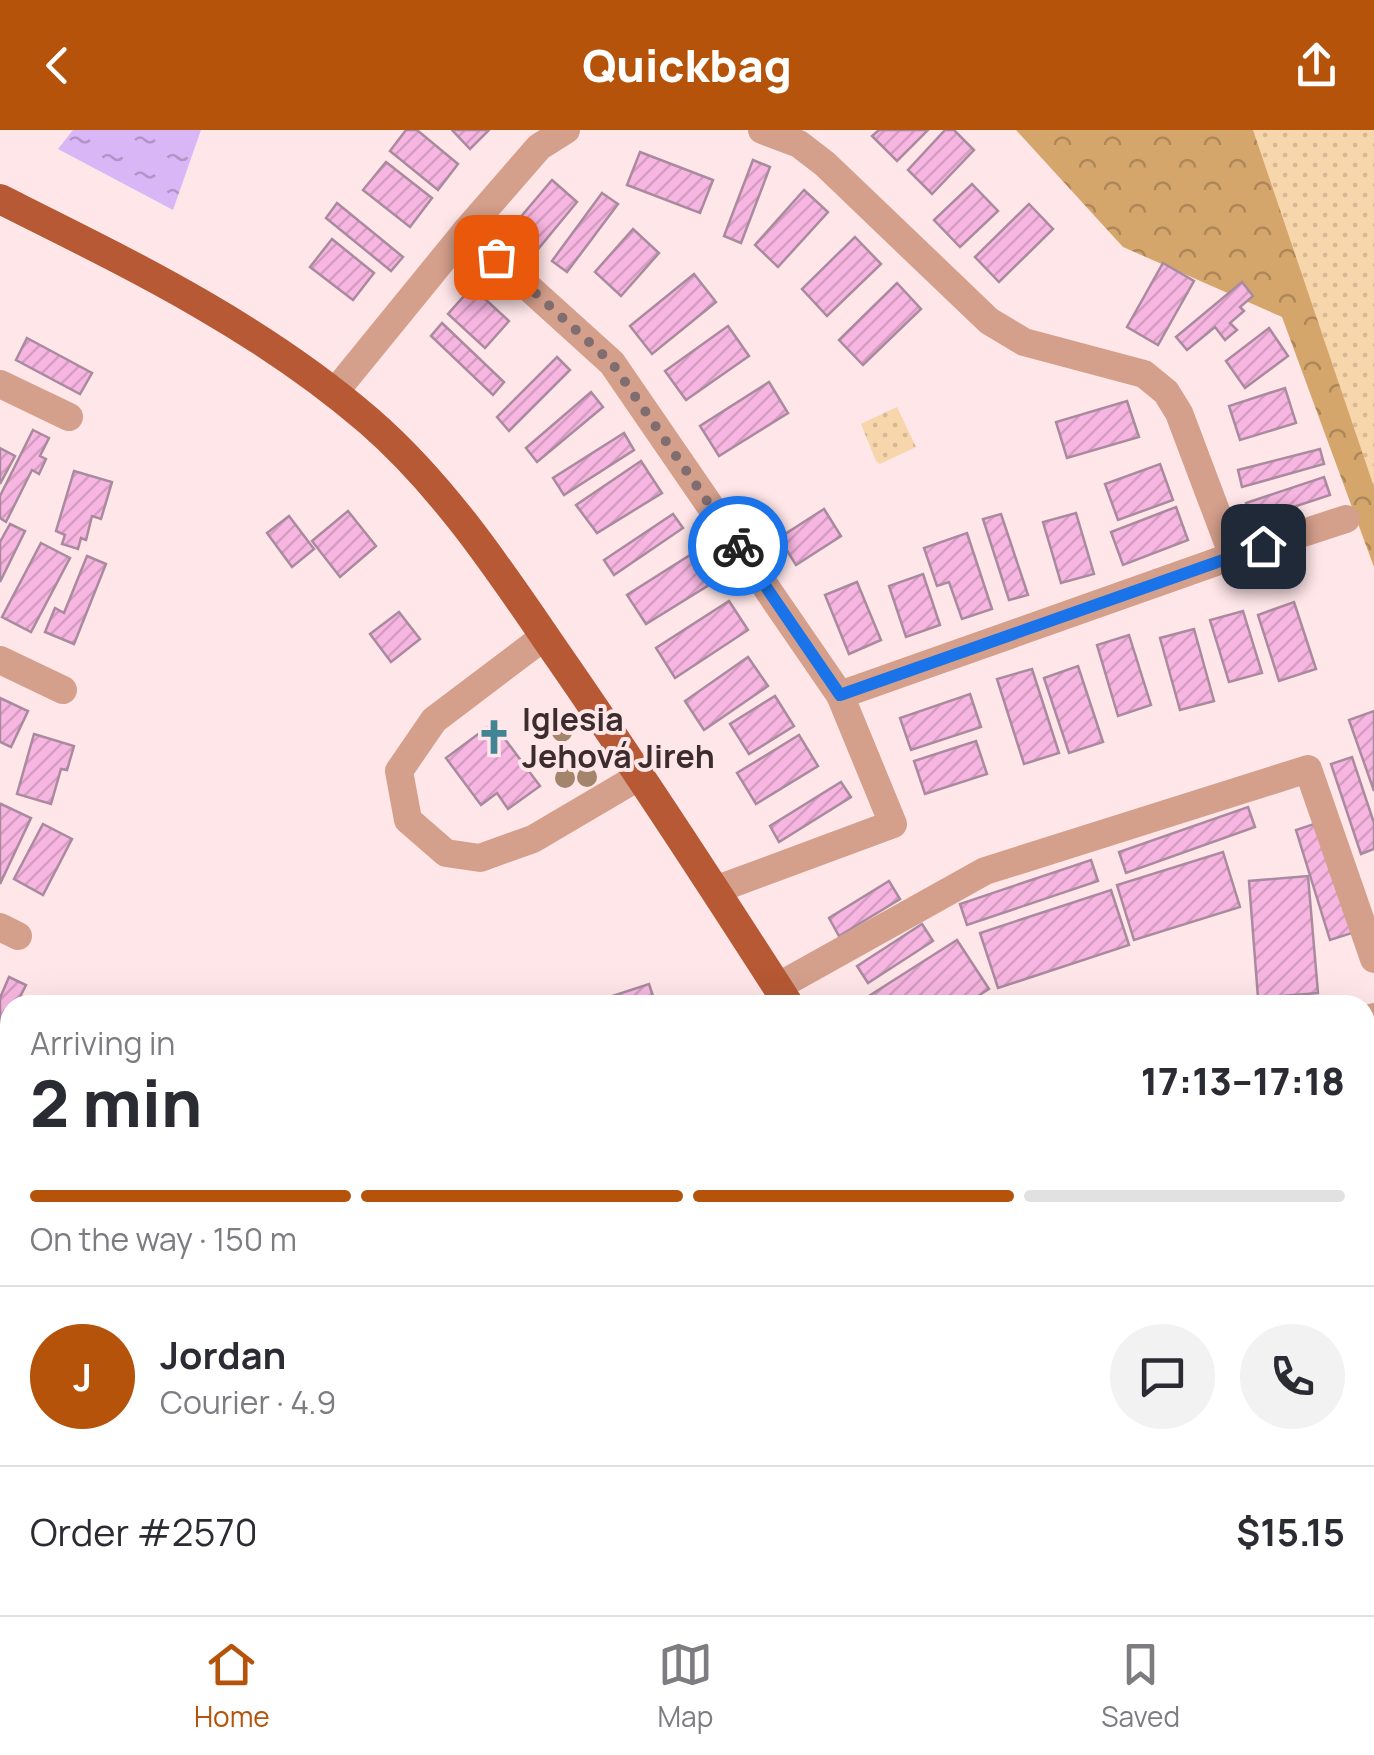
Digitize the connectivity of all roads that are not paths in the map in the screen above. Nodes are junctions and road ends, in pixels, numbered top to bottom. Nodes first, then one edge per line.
1 (566, 130) edge
2 (762, 130) edge
3 (0, 199) edge
4 (466, 231) junction
5 (0, 384) edge
6 (334, 393) junction
7 (68, 417) dead end
8 (1346, 519) dead end
9 (1233, 556) junction
10 (545, 636) junction
11 (0, 660) edge
12 (63, 690) dead end
13 (840, 695) junction
14 (640, 776) junction
15 (715, 890) junction
16 (1374, 959) edge
17 (782, 995) edge
18 (785, 995) edge

1 - 4 street
2 - 9 street
3 - 6 main road
4 - 6 street
4 - 13 street
5 - 7 street
6 - 10 main road
8 - 9 street
9 - 13 street
10 - 14 main road
10 - 14 street
11 - 12 street
13 - 15 street
14 - 15 main road
15 - 17 main road
16 - 18 street

